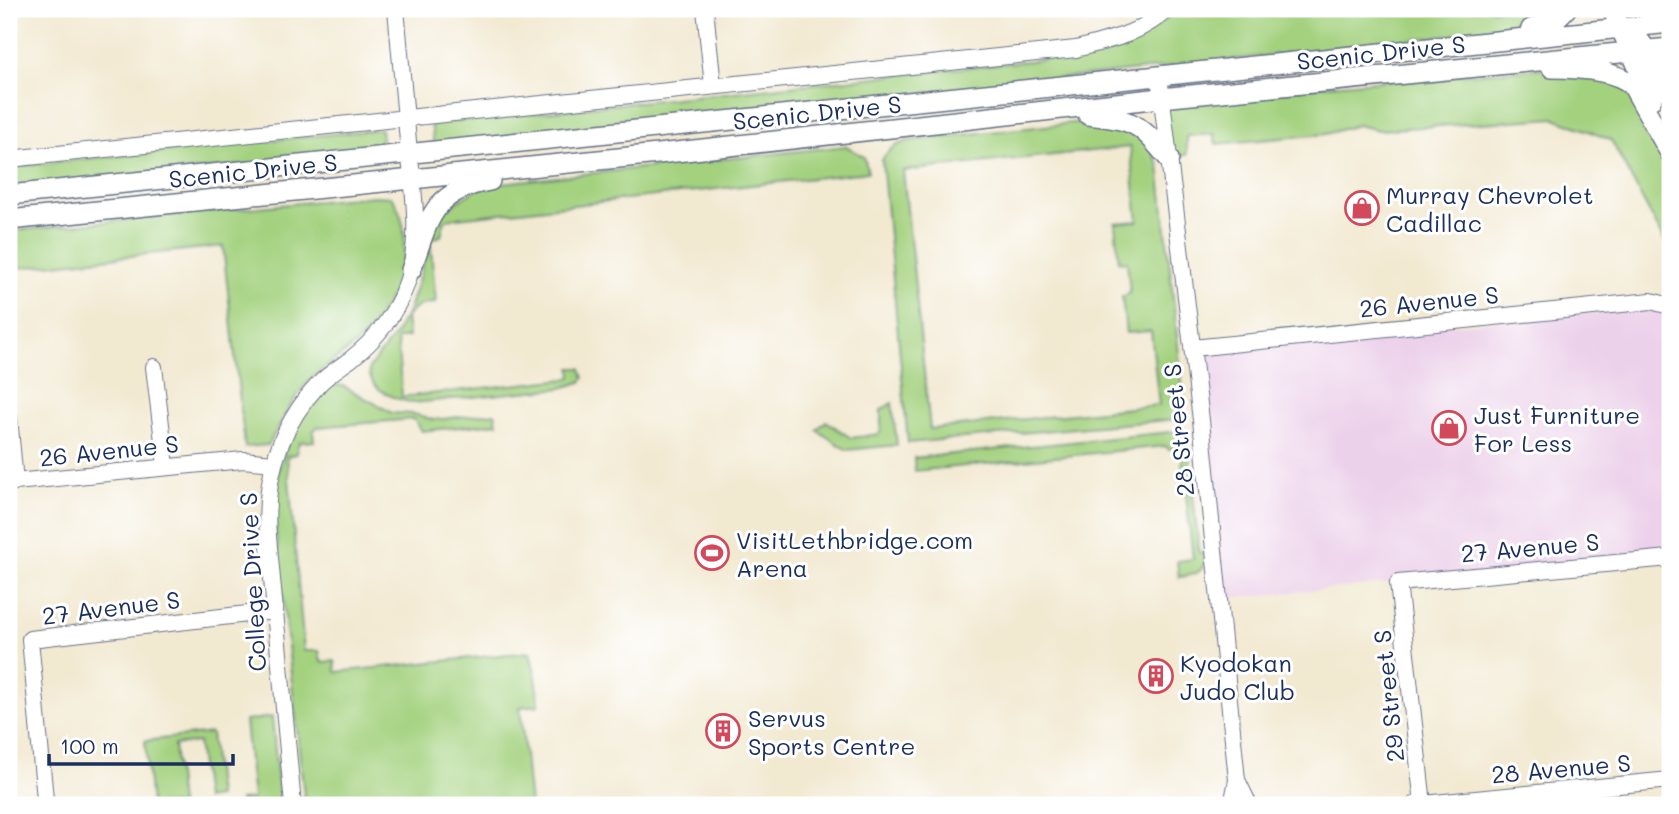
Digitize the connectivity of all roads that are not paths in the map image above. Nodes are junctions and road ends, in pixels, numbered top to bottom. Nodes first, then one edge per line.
1 (396, 9) edge
2 (705, 9) edge
3 (1168, 9) edge
4 (1566, 9) edge
5 (1612, 9) edge
6 (1651, 18) edge
7 (1620, 27) junction
8 (1476, 42) junction
9 (1670, 48) edge
10 (1639, 51) junction
11 (1418, 73) junction
12 (1159, 76) junction
13 (713, 86) junction
14 (1670, 94) edge
15 (1161, 98) junction
16 (1052, 110) junction
17 (406, 118) junction
18 (1670, 138) edge
19 (1670, 153) edge
20 (410, 154) junction
21 (658, 154) junction
22 (9, 159) edge
23 (1169, 159) junction
24 (412, 178) junction
25 (9, 195) edge
26 (9, 220) edge
27 (411, 270) junction
28 (1670, 306) edge
29 (1192, 348) junction
30 (154, 367) dead end
31 (9, 417) edge
32 (273, 463) junction
33 (166, 466) junction
34 (1668, 558) edge
35 (1398, 583) joint
36 (274, 611) junction
37 (1237, 780) junction
38 (1670, 780) edge
39 (45, 799) dead end
40 (1455, 803) edge
41 (1427, 804) edge
42 (293, 805) edge
43 (1232, 805) edge
44 (1249, 805) edge

1 - 17 street, College Drive S
2 - 13 street
3 - 13 street, Scenic Drive S
4 - 8 main road
5 - 7 main road
6 - 7 main road, Scenic Drive S
6 - 9 main road
7 - 8 main road, Scenic Drive S
7 - 10 main road
8 - 12 main road, Scenic Drive S
9 - 10 main road, Scenic Drive S
10 - 11 main road, Scenic Drive S
10 - 14 main road
10 - 18 main road
11 - 15 main road, Scenic Drive S
11 - 19 main road
12 - 15 street, 28 Street S
12 - 20 main road, Scenic Drive S
13 - 17 street, Scenic Drive S
15 - 16 main road, Scenic Drive S
15 - 23 street, 28 Street S
16 - 21 main road, Scenic Drive S
16 - 23 main road
17 - 20 street, College Drive S
17 - 22 street, Scenic Drive S
20 - 24 street, College Drive S
20 - 25 main road, Scenic Drive S
21 - 24 main road, Scenic Drive S
21 - 27 main road
23 - 29 street, 28 Street S
24 - 26 main road, Scenic Drive S
24 - 27 street, College Drive S
27 - 32 street, College Drive S
28 - 29 street, 26 Avenue S
29 - 37 street, 28 Street S
30 - 33 street
31 - 33 street, 26 Avenue S
32 - 33 street, 26 Avenue S
32 - 36 street, College Drive S
34 - 35 street, 27 Avenue S
35 - 41 street, 29 Street S
36 - 39 street, 27 Avenue S
36 - 42 street, College Drive S
37 - 43 street
37 - 44 street
38 - 40 street, 28 Avenue S
40 - 41 street, 28 Avenue S

